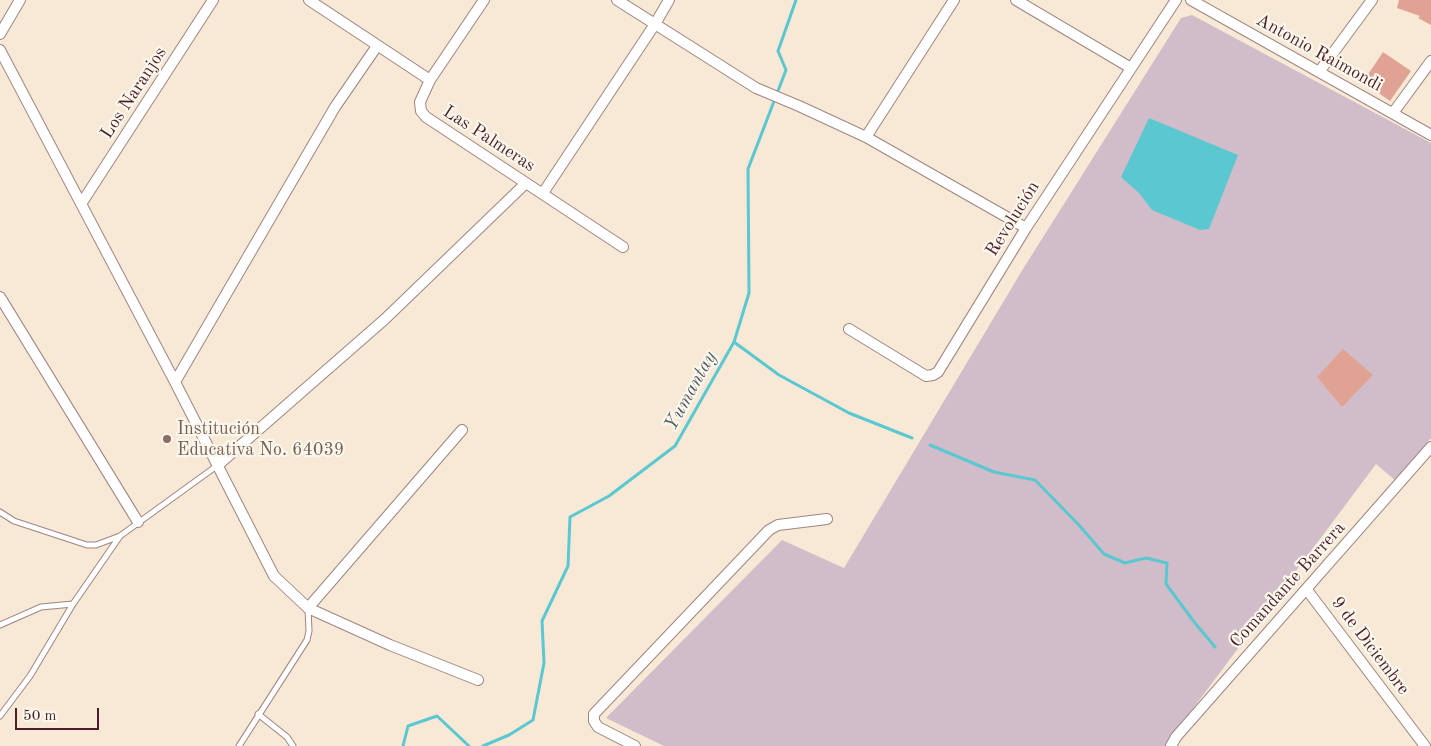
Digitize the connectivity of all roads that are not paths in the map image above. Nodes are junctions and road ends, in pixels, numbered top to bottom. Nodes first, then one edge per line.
1 (20, 0) edge
2 (213, 0) edge
3 (309, 0) edge
4 (484, 0) edge
5 (617, 0) edge
6 (669, 0) edge
7 (954, 0) edge
8 (1016, 0) edge
9 (1176, 0) edge
10 (1191, 0) edge
11 (1372, 0) edge
12 (655, 24) junction
13 (0, 34) edge
14 (377, 46) junction
15 (0, 50) edge
16 (1431, 61) edge
17 (1131, 68) junction
18 (1319, 72) junction
19 (430, 80) junction
20 (1393, 114) junction
21 (1431, 134) edge
22 (866, 137) junction
23 (526, 183) junction
24 (543, 193) junction
25 (81, 204) junction
26 (1026, 228) junction
27 (624, 247) dead end
28 (0, 297) edge
29 (848, 329) dead end
30 (175, 382) junction
31 (462, 430) dead end
32 (1431, 447) edge
33 (218, 464) junction
34 (0, 512) edge
35 (827, 519) dead end
36 (138, 522) junction
37 (120, 536) junction
38 (1307, 590) junction
39 (73, 604) junction
40 (308, 608) junction
41 (0, 625) edge
42 (478, 680) dead end
43 (258, 714) junction
44 (0, 716) edge
45 (239, 746) edge
46 (293, 746) edge
47 (636, 746) edge
48 (1171, 746) edge
49 (1425, 746) edge

1 - 13 street
2 - 25 street, Los Naranjos
3 - 14 street
4 - 19 street, Las Palmeras
5 - 12 street
6 - 12 street
7 - 22 street
8 - 17 street
9 - 17 street, Revolución
10 - 18 street, Antonio Raimondi
11 - 18 street
12 - 22 street
12 - 24 street
14 - 19 street
14 - 30 street
15 - 25 street
16 - 20 street
17 - 26 street, Revolución
18 - 20 street, Antonio Raimondi
19 - 23 street, Las Palmeras
20 - 21 street, Antonio Raimondi
22 - 26 street
23 - 24 street, Las Palmeras
23 - 33 street
24 - 27 street, Las Palmeras
25 - 30 street
26 - 29 street, Revolución
28 - 36 street
30 - 33 street
31 - 40 street
32 - 38 street, Comandante Barrera
33 - 36 lane
33 - 40 street
34 - 37 lane
35 - 47 street
36 - 37 lane
37 - 39 lane
38 - 48 street, Comandante Barrera
38 - 49 street, 9 de Diciembre
39 - 41 lane
39 - 44 lane
40 - 42 street
40 - 43 lane
43 - 45 lane
43 - 46 lane

